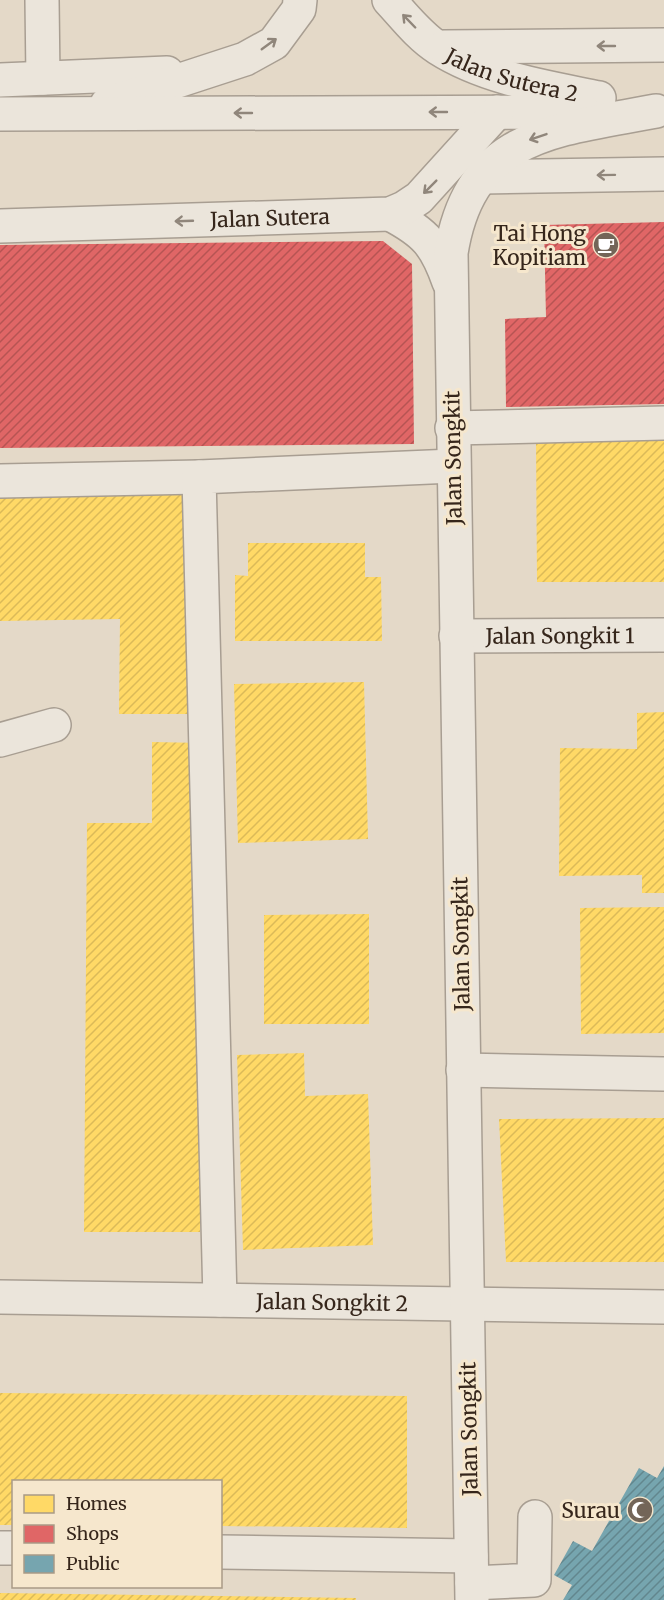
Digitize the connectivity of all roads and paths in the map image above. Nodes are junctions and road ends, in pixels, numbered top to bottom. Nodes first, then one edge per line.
1 (42, 0) edge
2 (300, 0) edge
3 (389, 0) edge
4 (664, 45) edge
5 (436, 47) junction
6 (211, 71) junction
7 (43, 78) junction
8 (0, 80) edge
9 (660, 111) edge
10 (497, 112) junction
11 (0, 114) edge
12 (77, 114) junction
13 (664, 174) edge
14 (482, 177) junction
15 (390, 214) junction
16 (0, 226) edge
17 (451, 287) junction
18 (664, 423) edge
19 (452, 428) junction
20 (453, 466) junction
21 (199, 477) junction
22 (0, 481) edge
23 (664, 635) edge
24 (456, 636) junction
25 (54, 725) dead end
26 (0, 740) edge
27 (464, 1070) junction
28 (664, 1074) edge
29 (0, 1297) edge
30 (220, 1300) junction
31 (467, 1304) junction
32 (664, 1307) edge
33 (535, 1517) dead end
34 (222, 1552) edge
35 (472, 1580) edge

1 - 7 street
6 -> 2 street
5 -> 3 street, Jalan Sutera 2
4 -> 5 street
5 - 9 street, Jalan Sutera 2
6 - 7 street
6 - 12 street
7 - 8 street
9 - 10 street
9 -> 14 street, Jalan Songkit
10 -> 12 street
10 -> 15 street, Jalan Sutera
11 - 12 street
13 -> 14 street
14 - 17 street, Jalan Songkit
15 -> 16 street, Jalan Sutera
15 - 17 street, Jalan Songkit
17 - 19 street, Jalan Songkit
18 - 19 street
19 - 20 street, Jalan Songkit
20 - 21 street
20 - 24 street, Jalan Songkit
21 - 22 street
21 - 30 street
23 - 24 street, Jalan Songkit 1
24 - 27 street, Jalan Songkit
25 - 26 street
27 - 28 street
27 - 31 street, Jalan Songkit
29 - 30 street, Jalan Songkit 2
30 - 31 street, Jalan Songkit 2
31 - 32 street, Jalan Songkit 2
31 - 35 street, Jalan Songkit
33 - 35 street
34 - 35 street

